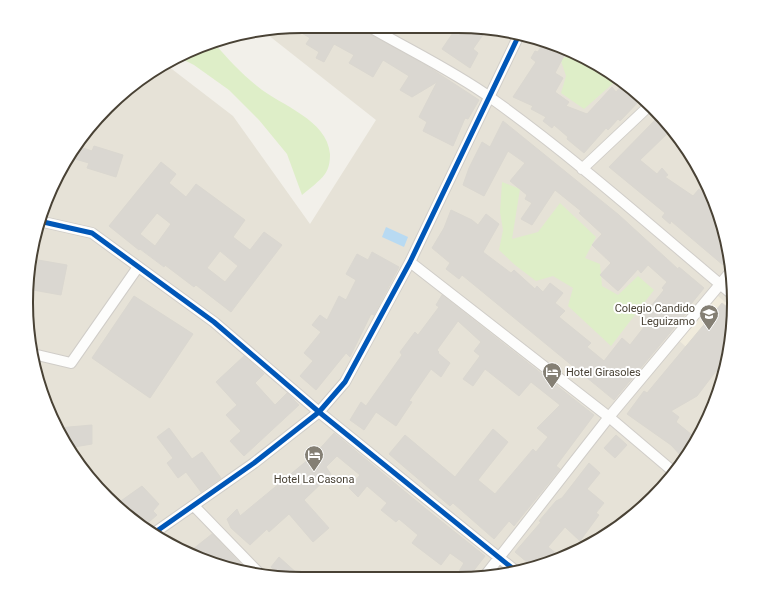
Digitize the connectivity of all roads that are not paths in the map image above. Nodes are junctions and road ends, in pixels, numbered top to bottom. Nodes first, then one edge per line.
1 (384, 33) edge
2 (517, 40) edge
3 (490, 98) junction
4 (645, 109) edge
5 (582, 169) junction
6 (45, 223) edge
7 (410, 262) junction
8 (138, 267) junction
9 (726, 277) edge
10 (720, 284) junction
11 (726, 289) edge
12 (38, 355) edge
13 (319, 412) junction
14 (609, 417) junction
15 (670, 469) edge
16 (194, 506) junction
17 (158, 530) edge
18 (500, 558) junction
19 (510, 567) edge
20 (254, 568) edge
21 (490, 570) edge

1 - 3 street
2 - 3 street
3 - 5 street
3 - 7 street
4 - 5 street
5 - 10 street
6 - 8 street
7 - 13 street
7 - 14 street
8 - 12 street
8 - 13 street
9 - 10 street
10 - 11 street
10 - 14 street
13 - 16 street
13 - 18 street
14 - 15 street
14 - 18 street
16 - 17 street
16 - 20 street
18 - 19 street
18 - 21 street

